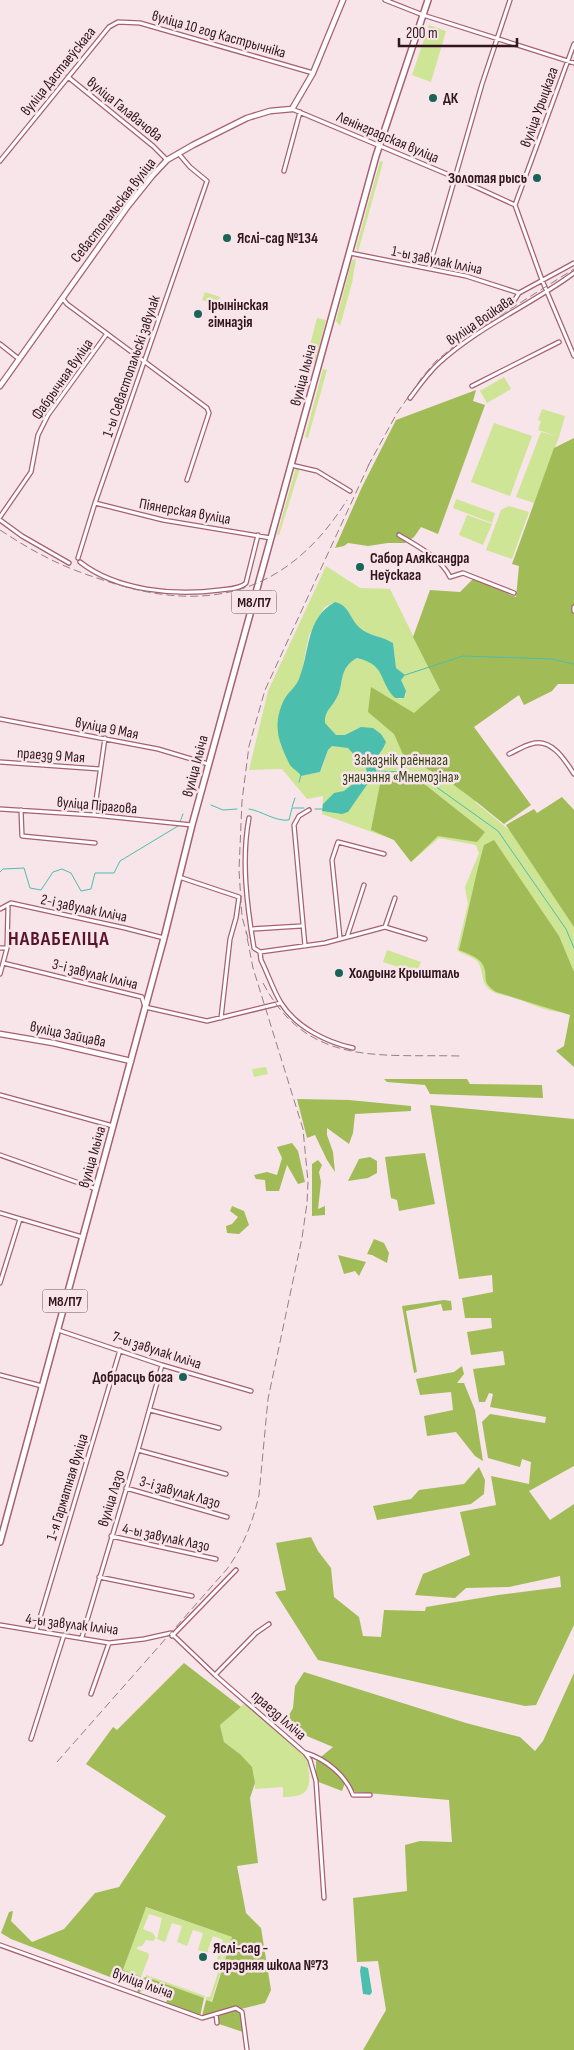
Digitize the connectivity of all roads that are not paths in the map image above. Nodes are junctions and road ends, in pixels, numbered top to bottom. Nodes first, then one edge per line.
1 (343, 0) edge
2 (385, 0) edge
3 (428, 0) edge
4 (510, 0) edge
5 (423, 15) junction
6 (118, 22) joint
7 (497, 38) junction
8 (574, 44) edge
9 (568, 61) junction
10 (574, 63) edge
11 (313, 73) junction
12 (68, 77) junction
13 (292, 109) junction
14 (300, 112) junction
15 (380, 145) junction
16 (178, 153) junction
17 (168, 160) junction
18 (0, 161) edge
19 (284, 171) dead end
20 (454, 177) junction
21 (207, 181) joint
22 (515, 205) junction
23 (350, 253) junction
24 (574, 263) edge
25 (429, 268) junction
26 (574, 273) edge
27 (542, 280) junction
28 (547, 290) junction
29 (519, 292) junction
30 (63, 299) junction
31 (564, 332) junction
32 (106, 335) junction
33 (462, 335) dead end
34 (0, 344) edge
35 (574, 356) edge
36 (19, 359) junction
37 (145, 363) junction
38 (0, 386) edge
39 (472, 386) dead end
40 (410, 398) dead end
41 (292, 465) junction
42 (187, 480) dead end
43 (350, 491) dead end
44 (95, 503) junction
45 (0, 518) edge
46 (258, 535) junction
47 (399, 535) dead end
48 (271, 538) junction
49 (69, 564) dead end
50 (514, 593) dead end
51 (0, 719) edge
52 (105, 738) junction
53 (509, 754) dead end
54 (0, 762) edge
55 (209, 764) junction
56 (100, 769) junction
57 (574, 774) edge
58 (0, 809) edge
59 (21, 810) junction
60 (309, 810) dead end
61 (94, 814) junction
62 (249, 818) dead end
63 (192, 825) junction
64 (94, 843) dead end
65 (384, 854) dead end
66 (179, 876) junction
67 (364, 885) dead end
68 (395, 898) dead end
69 (8, 906) junction
70 (0, 909) edge
71 (302, 926) junction
72 (385, 927) junction
73 (252, 929) junction
74 (347, 937) junction
75 (164, 938) junction
76 (340, 938) junction
77 (425, 939) dead end
78 (305, 946) junction
79 (0, 948) edge
80 (7, 948) junction
81 (260, 952) junction
82 (3, 963) junction
83 (0, 974) edge
84 (281, 1003) junction
85 (145, 1007) junction
86 (221, 1018) junction
87 (0, 1034) edge
88 (353, 1048) dead end
89 (131, 1060) junction
90 (0, 1095) edge
91 (114, 1126) junction
92 (0, 1155) edge
93 (96, 1189) junction
94 (0, 1213) edge
95 (20, 1219) junction
96 (83, 1237) junction
97 (0, 1283) edge
98 (57, 1330) junction
99 (120, 1350) junction
100 (162, 1365) junction
101 (0, 1375) edge
102 (42, 1386) junction
103 (251, 1391) dead end
104 (150, 1410) junction
105 (219, 1428) dead end
106 (138, 1450) junction
107 (226, 1474) dead end
108 (126, 1488) junction
109 (227, 1517) dead end
110 (111, 1536) junction
111 (0, 1542) edge
112 (216, 1559) dead end
113 (236, 1570) dead end
114 (99, 1577) junction
115 (192, 1596) dead end
116 (269, 1624) dead end
117 (0, 1625) edge
118 (36, 1631) junction
119 (171, 1634) junction
120 (64, 1635) junction
121 (82, 1637) junction
122 (109, 1643) junction
123 (215, 1675) junction
124 (91, 1694) dead end
125 (31, 1739) dead end
126 (305, 1752) junction
127 (370, 1795) dead end
128 (324, 1898) dead end
129 (0, 1945) edge
130 (216, 2014) junction
131 (217, 2023) dead end
132 (247, 2050) edge

1 - 11 street
2 - 5 street
3 - 5 main road, вуліца Ільіча / М8/П7
4 - 7 street
5 - 7 street
5 - 15 main road, вуліца Ільіча / М8/П7
6 - 11 street, вуліца 10 год Кастрычніка
6 - 12 street, вуліца Дастаеўскага
7 - 9 street
7 - 20 street
8 - 9 street, вуліца Урыцкага
9 - 10 street
9 - 22 street, вуліца Урыцкага
11 - 13 street
12 - 17 street, вуліца Галавачова
12 - 18 street, вуліца Дастаеўскага
13 - 14 street, Ленінградская вуліца
13 - 16 street, Севастопальская вуліца
14 - 15 street, Ленінградская вуліца
14 - 19 street
15 - 20 street, Ленінградская вуліца
15 - 23 main road, вуліца Ільіча / М8/П7
16 - 17 street, Севастопальская вуліца
16 - 21 street, вуліца Галавачова
17 - 30 street, Севастопальская вуліца
20 - 22 street, Ленінградская вуліца
20 - 25 street
21 - 37 street, 1-ы Севастопальскі завулак
22 - 27 street
23 - 25 street, 1-ы завулак Ілліча
23 - 41 main road, вуліца Ільіча / М8/П7
24 - 27 street, вуліца Войкава
25 - 29 street, 1-ы завулак Ілліча
26 - 28 street, вуліца Войкава
27 - 28 street
27 - 29 street, вуліца Войкава
28 - 31 street
28 - 40 street, вуліца Войкава
29 - 33 street, вуліца Войкава
30 - 32 street
30 - 36 street, Севастопальская вуліца
31 - 35 street
31 - 39 street
32 - 37 street
32 - 45 street, Фабрычная вуліца
34 - 36 street
36 - 38 street, Севастопальская вуліца
37 - 42 street, Піянерская вуліца
37 - 44 street, 1-ы Севастопальскі завулак
41 - 43 street
41 - 48 main road, вуліца Ільіча / М8/П7
44 - 46 street, Піянерская вуліца
44 - 46 street, 1-ы Севастопальскі завулак
45 - 49 street
46 - 48 street, Піянерская вуліца
47 - 50 street
48 - 55 main road, вуліца Ільіча / М8/П7
51 - 52 street, вуліца 9 Мая
52 - 55 street, вуліца 9 Мая
52 - 56 street, праезд 9 Мая
53 - 57 street
54 - 56 street, праезд 9 Мая
55 - 63 main road, вуліца Ільіча / М8/П7
56 - 61 street, праезд 9 Мая
58 - 59 street, вуліца Пірагова
59 - 61 street, вуліца Пірагова
59 - 64 street
60 - 71 street
61 - 63 street, вуліца Пірагова
62 - 73 street
63 - 66 main road, вуліца Ільіча / М8/П7
65 - 76 street
66 - 75 main road, вуліца Ільіча / М8/П7
66 - 86 street
67 - 74 street
68 - 72 street
69 - 70 street, 2-і завулак Ілліча
69 - 75 street, 2-і завулак Ілліча
69 - 80 street
71 - 73 street
71 - 78 street
72 - 74 street
72 - 77 street
73 - 81 street
74 - 76 street
75 - 85 main road, вуліца Ільіча / М8/П7
76 - 78 street
78 - 81 street
79 - 80 street
80 - 82 street
81 - 84 street
82 - 83 street
82 - 85 street, 3-і завулак Ілліча
84 - 86 street
84 - 88 street
85 - 86 street
85 - 89 main road, вуліца Ільіча / М8/П7
87 - 89 street, вуліца Зайцава
89 - 91 main road, вуліца Ільіча / М8/П7
90 - 91 street
91 - 93 main road, вуліца Ільіча / М8/П7
92 - 93 street
93 - 96 main road, вуліца Ільіча / М8/П7
94 - 95 street
95 - 96 street
95 - 97 street
96 - 98 main road, вуліца Ільіча / М8/П7
98 - 99 street, 7-ы завулак Ілліча
98 - 102 main road, вуліца Ільіча / М8/П7
99 - 100 street, 7-ы завулак Ілліча
99 - 118 street, 1-я Гарматная вуліца
100 - 103 street, 7-ы завулак Ілліча
100 - 104 street, вуліца Лазо
101 - 102 street
102 - 111 main road, вуліца Ільіча / М8/П7
104 - 105 street
104 - 106 street, вуліца Лазо
106 - 107 street
106 - 108 street, вуліца Лазо
108 - 109 street, 3-і завулак Лазо
108 - 110 street, вуліца Лазо
110 - 112 street, 4-ы завулак Лазо
110 - 114 street, вуліца Лазо
113 - 119 street
114 - 115 street
114 - 121 street, вуліца Лазо
116 - 123 street
117 - 118 street, 4-ы завулак Ілліча
118 - 120 street, 4-ы завулак Ілліча
119 - 122 street, 4-ы завулак Ілліча
119 - 123 street, праезд Ілліча
120 - 121 street, 4-ы завулак Ілліча
120 - 125 street
121 - 122 street, 4-ы завулак Ілліча
122 - 124 street
123 - 126 street, праезд Ілліча
126 - 127 street
126 - 128 street, праезд Ілліча
129 - 130 street, вуліца Ільіча
130 - 131 street
130 - 132 street, вуліца Ільіча

